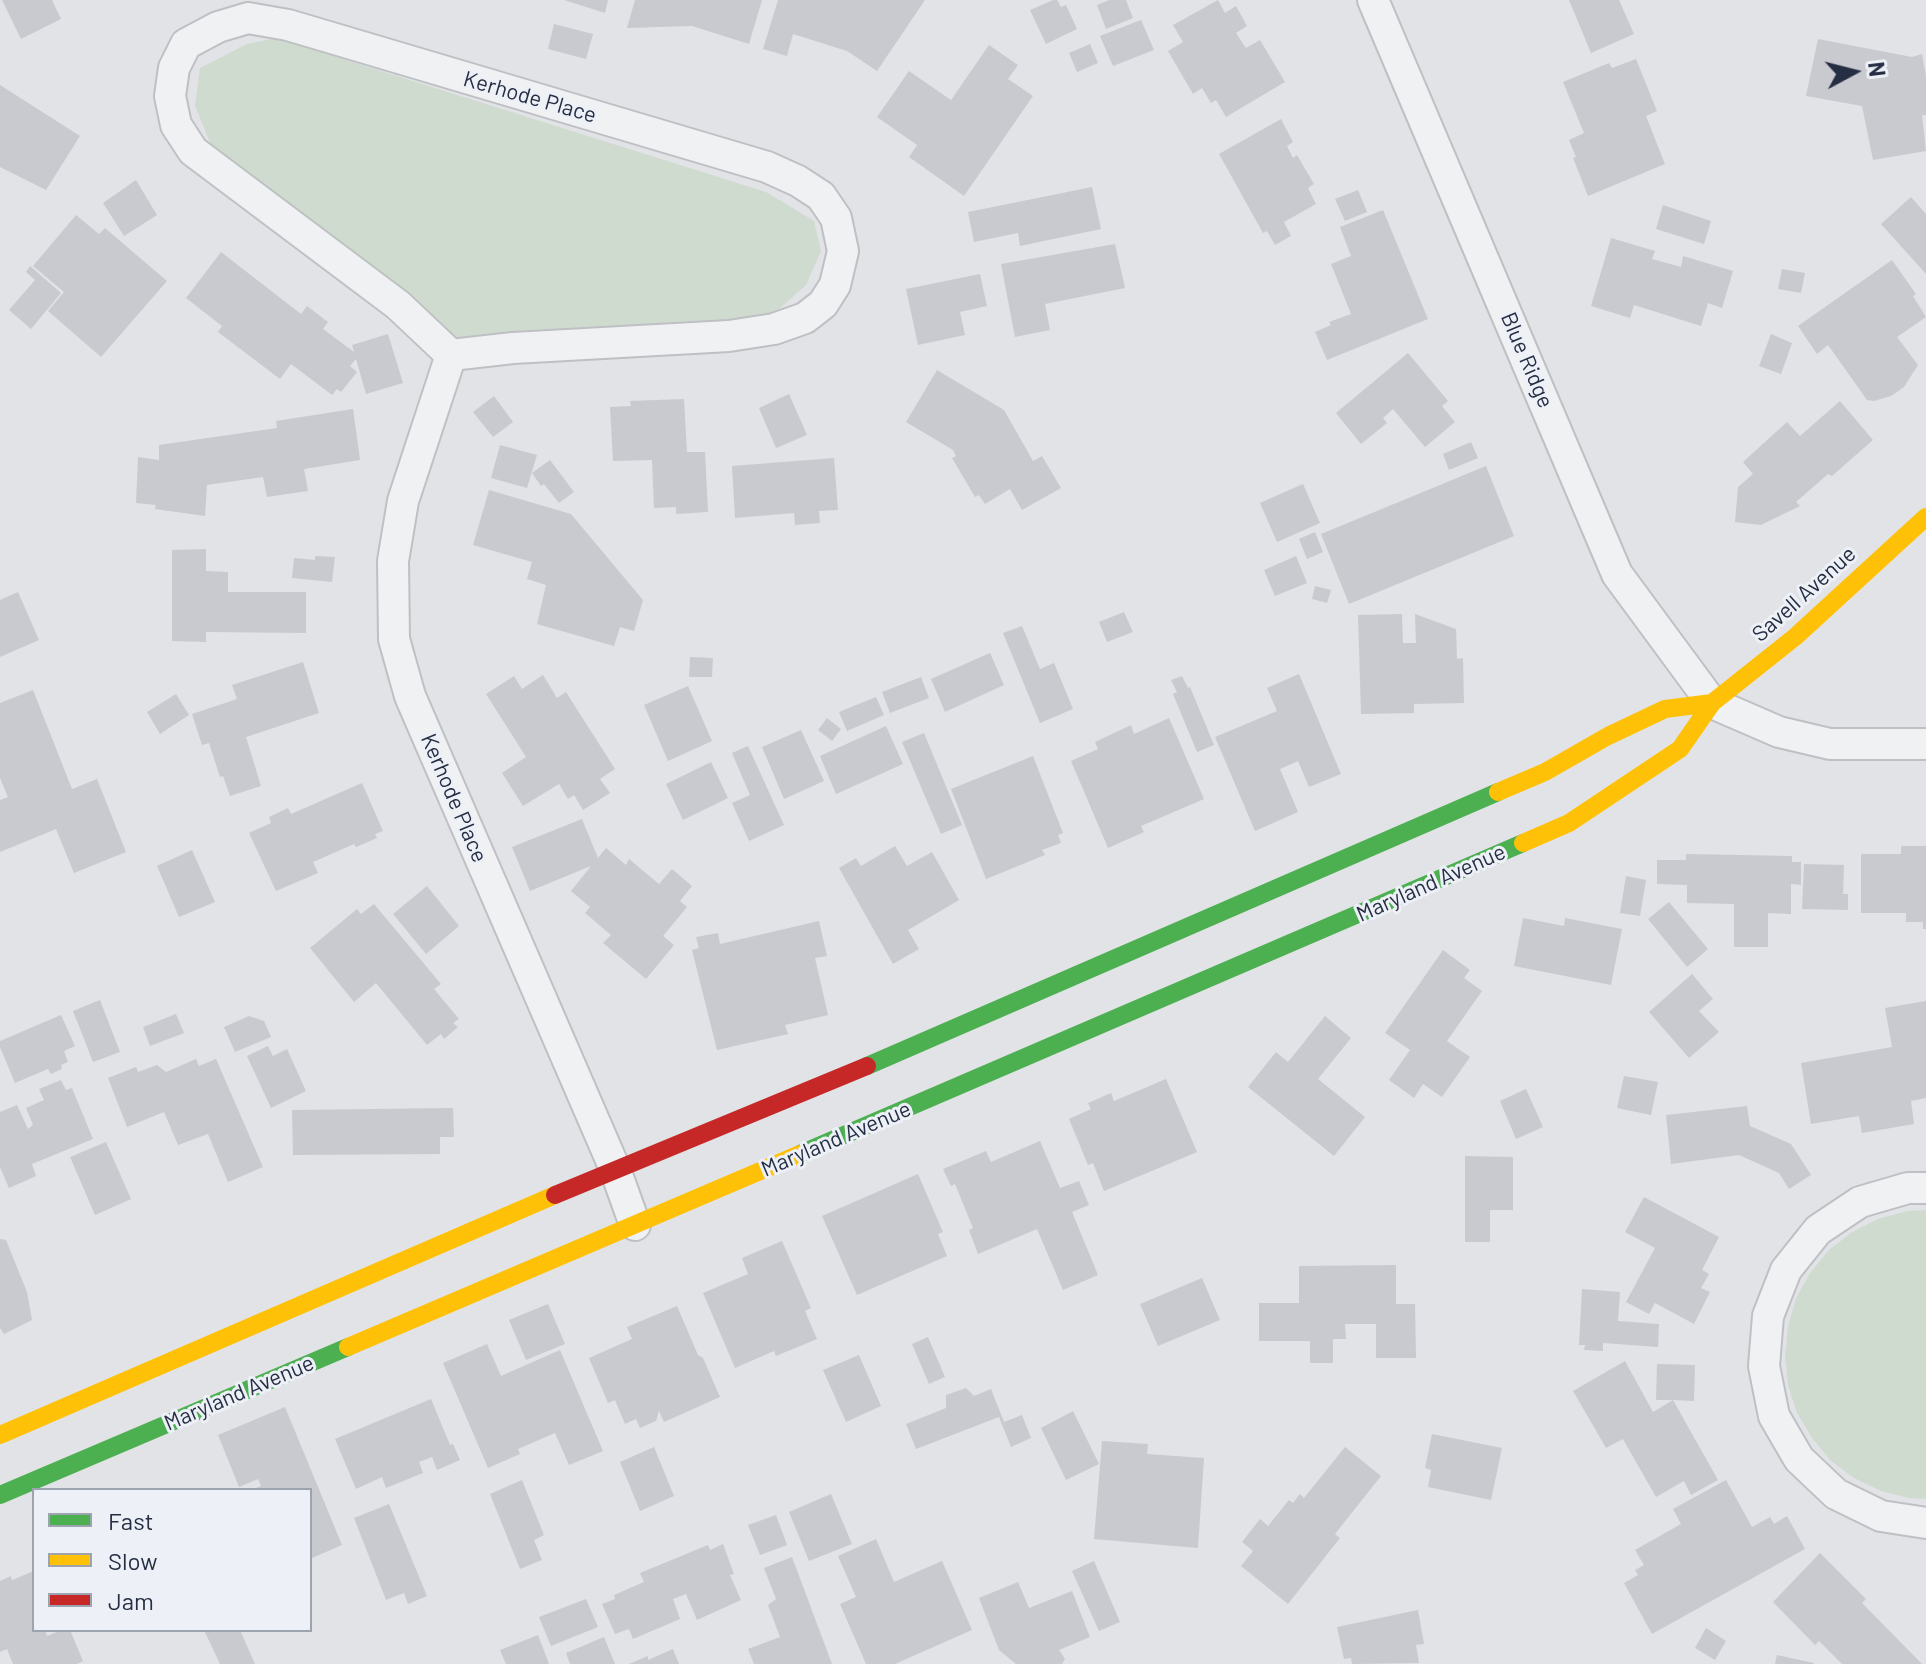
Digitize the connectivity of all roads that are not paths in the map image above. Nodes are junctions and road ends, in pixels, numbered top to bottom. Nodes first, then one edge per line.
1 (1373, 0) edge
2 (451, 355) junction
3 (1926, 517) edge
4 (1712, 703) junction
5 (1926, 744) edge
6 (1661, 763) joint
7 (1545, 772) junction
8 (1569, 823) junction
9 (615, 1169) junction
10 (1926, 1188) edge
11 (635, 1225) junction
12 (0, 1435) edge
13 (0, 1495) edge
14 (1926, 1523) edge

1 - 4 street, Blue Ridge
2 - 2 street, Kerhode Place
2 - 9 street, Kerhode Place
3 - 4 street, Savell Avenue
4 - 5 street
4 - 6 street, Savell Avenue
4 - 7 street
6 - 8 street, Maryland Avenue
7 - 8 street
7 - 9 street
8 - 11 street, Maryland Avenue
9 - 11 street, Kerhode Place
9 - 12 street
10 - 14 street
11 - 13 street, Maryland Avenue

